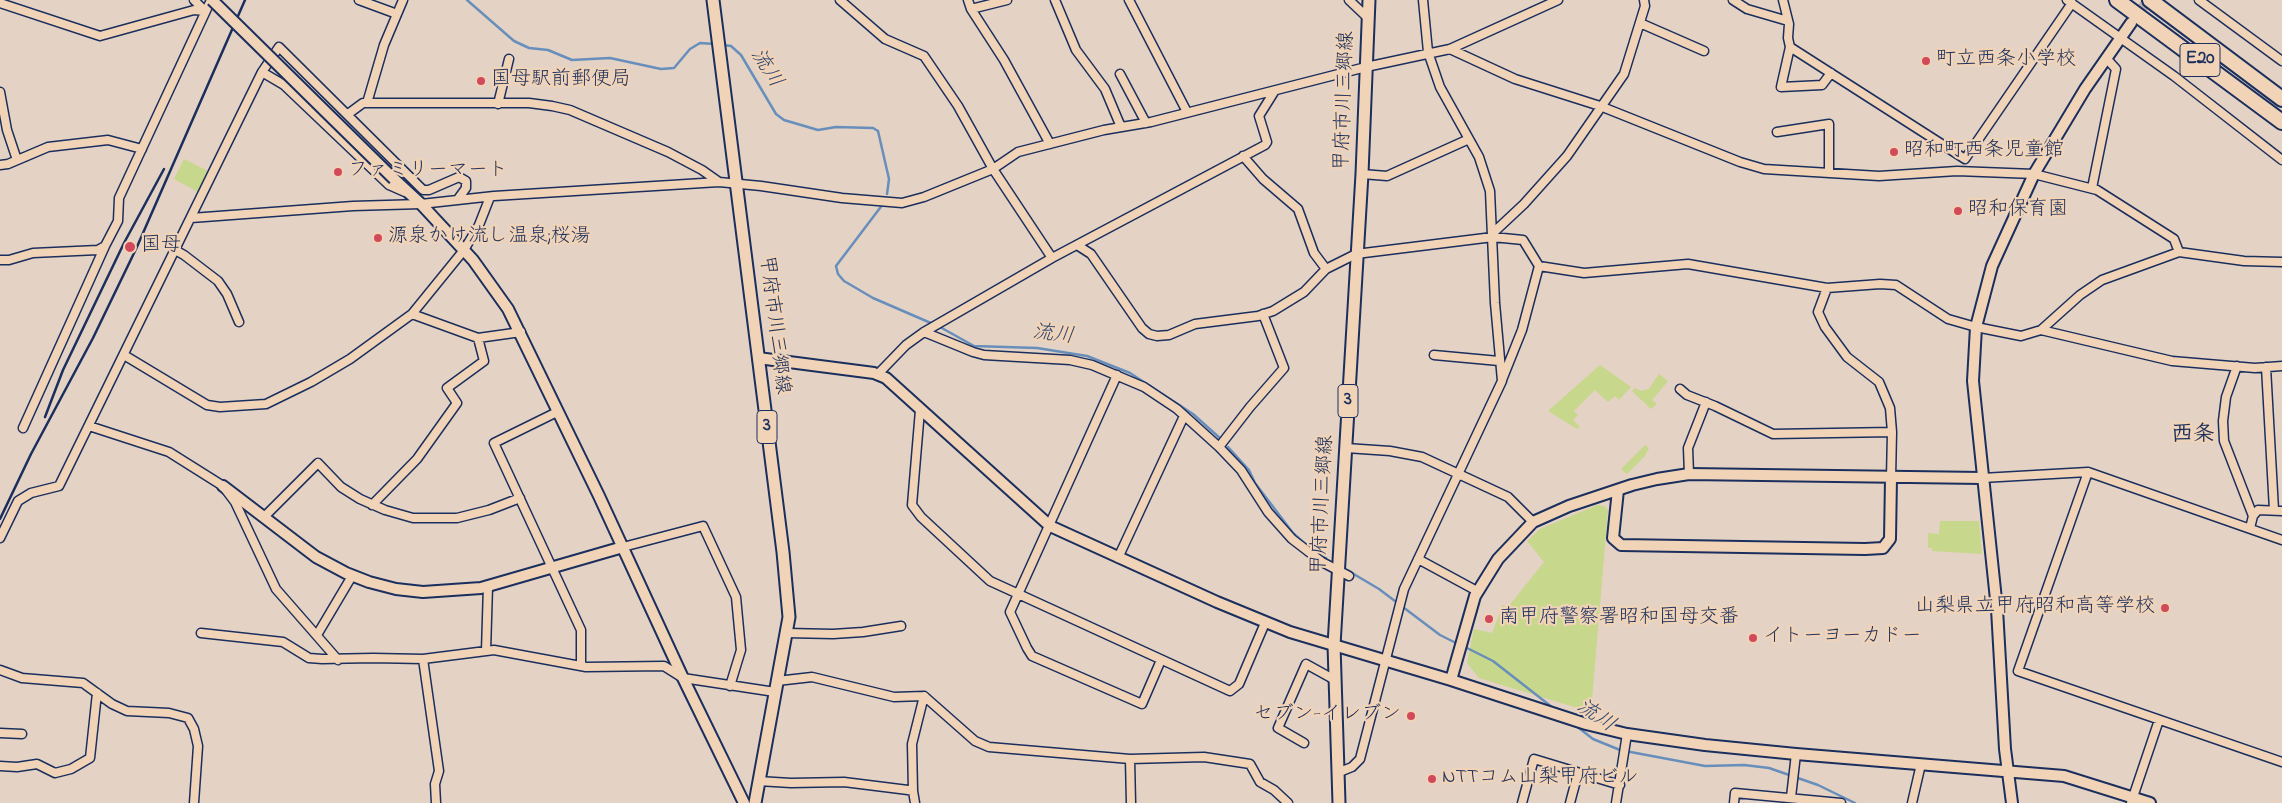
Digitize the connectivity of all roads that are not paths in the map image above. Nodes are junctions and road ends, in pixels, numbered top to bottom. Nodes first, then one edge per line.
1 (194, 0) edge
2 (211, 0) edge
3 (359, 0) edge
4 (403, 0) edge
5 (713, 0) edge
6 (840, 0) edge
7 (968, 0) edge
8 (1007, 0) edge
9 (1055, 0) edge
10 (1129, 0) edge
11 (1349, 0) edge
12 (1369, 0) edge
13 (1423, 0) edge
14 (1558, 0) edge
15 (1644, 0) edge
16 (1732, 0) edge
17 (1783, 0) edge
18 (2117, 0) edge
19 (2150, 0) edge
20 (2199, 0) edge
21 (2069, 2) edge
22 (0, 3) edge
23 (971, 9) junction
24 (205, 11) junction
25 (397, 14) junction
26 (1368, 18) junction
27 (1788, 21) junction
28 (1640, 23) junction
29 (2131, 23) tunnel mouth
30 (2121, 37) junction
31 (1790, 47) junction
32 (1450, 49) junction
33 (1704, 51) dead end
34 (1428, 52) junction
35 (2106, 58) junction
36 (509, 59) dead end
37 (2282, 61) edge
38 (1366, 67) junction
39 (262, 72) junction
40 (1831, 73) junction
41 (1120, 74) dead end
42 (0, 92) edge
43 (1274, 92) junction
44 (2282, 99) edge
45 (367, 103) junction
46 (498, 104) junction
47 (1600, 106) junction
48 (1187, 112) junction
49 (348, 114) junction
50 (2282, 122) edge
51 (1146, 123) junction
52 (1121, 127) junction
53 (1777, 132) dead end
54 (1468, 139) junction
55 (1050, 144) junction
56 (142, 149) junction
57 (1243, 156) junction
58 (17, 160) junction
59 (2282, 160) edge
60 (0, 165) edge
61 (993, 169) junction
62 (1829, 173) junction
63 (1362, 174) junction
64 (2034, 174) junction
65 (719, 182) junction
66 (737, 183) junction
67 (2092, 188) junction
68 (409, 193) junction
69 (490, 197) junction
70 (458, 200) junction
71 (421, 204) junction
72 (191, 218) junction
73 (1493, 234) junction
74 (1077, 245) junction
75 (105, 246) junction
76 (175, 250) junction
77 (464, 250) junction
78 (2179, 252) junction
79 (1356, 254) junction
80 (1052, 258) junction
81 (0, 260) edge
82 (2282, 262) edge
83 (1539, 266) junction
84 (1326, 269) junction
85 (1827, 288) junction
86 (412, 314) junction
87 (1264, 314) junction
88 (238, 322) dead end
89 (1976, 327) junction
90 (927, 330) junction
91 (2041, 330) junction
92 (521, 332) junction
93 (478, 338) junction
94 (124, 355) junction
95 (1434, 355) dead end
96 (758, 358) junction
97 (1499, 361) junction
98 (2236, 366) junction
99 (2282, 366) edge
100 (2266, 367) junction
101 (878, 375) junction
102 (1117, 375) junction
103 (1502, 381) junction
104 (1680, 389) dead end
105 (1706, 402) junction
106 (920, 410) junction
107 (558, 412) junction
108 (1184, 416) junction
109 (89, 426) junction
110 (23, 428) dead end
111 (1892, 432) junction
112 (1219, 447) junction
113 (1346, 448) junction
114 (2088, 472) junction
115 (1458, 474) junction
116 (1689, 474) junction
117 (1891, 478) junction
118 (1982, 478) junction
119 (223, 486) junction
120 (1618, 490) junction
121 (520, 498) junction
122 (372, 504) junction
123 (2278, 510) edge
124 (2253, 516) junction
125 (264, 517) junction
126 (1533, 522) junction
127 (1050, 526) junction
128 (2250, 528) junction
129 (0, 538) edge
130 (2282, 540) edge
131 (623, 547) junction
132 (1118, 558) junction
133 (1418, 559) junction
134 (552, 567) junction
135 (1344, 573) junction
136 (352, 576) junction
137 (488, 586) junction
138 (1477, 591) junction
139 (1018, 595) junction
140 (1265, 624) junction
141 (901, 626) dead end
142 (201, 633) dead end
143 (786, 633) junction
144 (316, 635) junction
145 (1334, 645) junction
146 (486, 651) junction
147 (423, 659) junction
148 (338, 660) junction
149 (1161, 660) junction
150 (1385, 660) junction
151 (581, 666) junction
152 (0, 670) edge
153 (683, 678) junction
154 (1335, 680) junction
155 (1451, 680) junction
156 (730, 686) junction
157 (776, 687) junction
158 (97, 693) junction
159 (924, 696) junction
160 (2159, 720) junction
161 (0, 733) edge
162 (22, 734) dead end
163 (1626, 734) junction
164 (1304, 743) dead end
165 (1796, 754) junction
166 (1130, 759) junction
167 (2282, 762) edge
168 (1921, 764) junction
169 (0, 766) edge
170 (2007, 772) junction
171 (1578, 773) junction
172 (1337, 774) junction
173 (758, 781) junction
174 (1620, 785) junction
175 (914, 792) junction
176 (1791, 797) junction
177 (2132, 800) edge
178 (194, 803) edge
179 (436, 803) edge
180 (744, 803) edge
181 (755, 803) edge
182 (915, 803) edge
183 (1131, 803) edge
184 (1288, 803) edge
185 (1339, 803) edge
186 (1522, 803) edge
187 (1570, 803) edge
188 (1616, 803) edge
189 (1734, 803) edge
190 (1841, 803) edge
191 (1912, 803) edge
192 (2012, 803) edge
193 (2150, 803) edge

1 - 24 street
2 - 24 street
2 - 68 street, bridge
3 - 25 street
4 - 25 street
5 - 66 main road, 甲府市川三郷線 / 3
6 - 61 street
7 - 23 street
8 - 23 street
9 - 52 street
10 - 48 street
11 - 26 street
12 - 26 main road, 甲府市川三郷線 / 3
13 - 34 street
14 - 32 street
15 - 28 street
16 - 27 street
17 - 27 street
18 - 50 highway, E20
19 - 44 highway, E20
20 - 37 street
21 - 30 street
21 - 40 street
22 - 24 street
23 - 55 street
24 - 56 street
25 - 45 street
26 - 38 main road, 甲府市川三郷線 / 3
27 - 31 street
28 - 33 street
28 - 47 street
29 - 30 street
30 - 35 street
30 - 59 street
31 - 40 street
31 - 40 street
32 - 34 street
32 - 47 street
34 - 38 street
34 - 54 street
35 - 64 street
35 - 67 street
36 - 46 street
38 - 43 street
38 - 63 main road, 甲府市川三郷線 / 3
39 - 49 street
39 - 68 street
39 - 72 street
41 - 51 street
42 - 58 street
43 - 48 street
43 - 57 street
45 - 46 street
45 - 49 street
46 - 65 street
47 - 62 street
47 - 73 street
48 - 51 street
49 - 70 street
51 - 52 street
52 - 55 street
53 - 62 street
54 - 63 street
54 - 73 street
55 - 61 street
56 - 58 street
56 - 75 street
57 - 74 street
57 - 84 street
58 - 60 street
61 - 66 street
61 - 80 street
62 - 64 street
63 - 79 main road, 甲府市川三郷線 / 3
64 - 67 street
64 - 89 street
65 - 66 street
65 - 69 street
66 - 96 main road, 甲府市川三郷線 / 3
67 - 78 street
68 - 71 street
69 - 70 street
69 - 77 street
70 - 71 street
71 - 72 street
71 - 77 street
72 - 76 street
73 - 79 street
73 - 83 street
73 - 97 street
74 - 80 street
74 - 87 street
75 - 81 street
75 - 110 street
76 - 88 street
76 - 94 street
77 - 86 street
77 - 92 street
78 - 82 street
78 - 91 street
79 - 84 street
79 - 113 main road, 甲府市川三郷線 / 3
80 - 90 street
83 - 85 street
83 - 103 street
84 - 87 street
85 - 89 street
85 - 111 street
86 - 93 street
86 - 94 street
87 - 112 street
89 - 91 street
89 - 118 street
90 - 101 street
90 - 102 street
91 - 98 street
92 - 93 street
92 - 107 street
93 - 122 street
94 - 109 street
95 - 97 street
96 - 101 street
96 - 143 main road, 甲府市川三郷線 / 3
97 - 103 street
98 - 100 street
98 - 124 street
99 - 100 street
100 - 123 street
101 - 106 street
102 - 108 street
102 - 127 street
103 - 115 street
104 - 105 street
105 - 111 street
105 - 116 street
106 - 127 street
106 - 139 street
107 - 121 street
107 - 131 street
108 - 112 street
108 - 132 street
109 - 119 street
109 - 129 street
111 - 117 street
112 - 135 street
113 - 115 street
113 - 135 main road, 甲府市川三郷線 / 3
114 - 118 street
114 - 128 street
114 - 160 street
115 - 126 street
115 - 133 street
116 - 117 street
116 - 120 street
117 - 118 street
117 - 120 street
118 - 170 street
119 - 125 street
119 - 144 street
120 - 126 street
121 - 122 street
121 - 134 street
122 - 125 street
123 - 124 street
124 - 128 street
125 - 136 street
126 - 138 street
127 - 132 street
127 - 139 street
128 - 130 street
131 - 134 street
131 - 153 street
131 - 156 street
132 - 140 street
133 - 138 street
133 - 150 street
134 - 137 street
134 - 151 street
135 - 145 main road, 甲府市川三郷線 / 3
136 - 137 street
136 - 144 street
137 - 146 street
138 - 155 street
139 - 149 street
139 - 149 street
140 - 145 street
140 - 149 street
141 - 143 street
142 - 148 street
143 - 157 main road, 甲府市川三郷線 / 3
144 - 148 street
145 - 150 street
145 - 154 main road, 甲府市川三郷線 / 3
146 - 147 street
146 - 151 street
147 - 148 street
147 - 179 street
150 - 155 street
150 - 172 street
151 - 153 street
152 - 158 street
153 - 156 street
153 - 180 street
154 - 164 street
154 - 172 main road, 甲府市川三郷線 / 3
155 - 163 street
156 - 157 street
157 - 159 street
157 - 173 main road, 甲府市川三郷線 / 3
158 - 169 street
158 - 178 street
159 - 166 street
159 - 175 street
160 - 167 street
160 - 177 street
161 - 162 street
163 - 165 street
163 - 174 street
165 - 168 street
165 - 176 street
166 - 183 street
166 - 184 street
168 - 170 street
168 - 191 street
170 - 177 street
170 - 192 street
171 - 174 street
171 - 186 street
171 - 187 street
172 - 185 main road, 甲府市川三郷線 / 3
173 - 175 street
173 - 181 main road, 甲府市川三郷線 / 3
174 - 188 street
175 - 182 street
176 - 189 street
176 - 190 street
177 - 193 street

